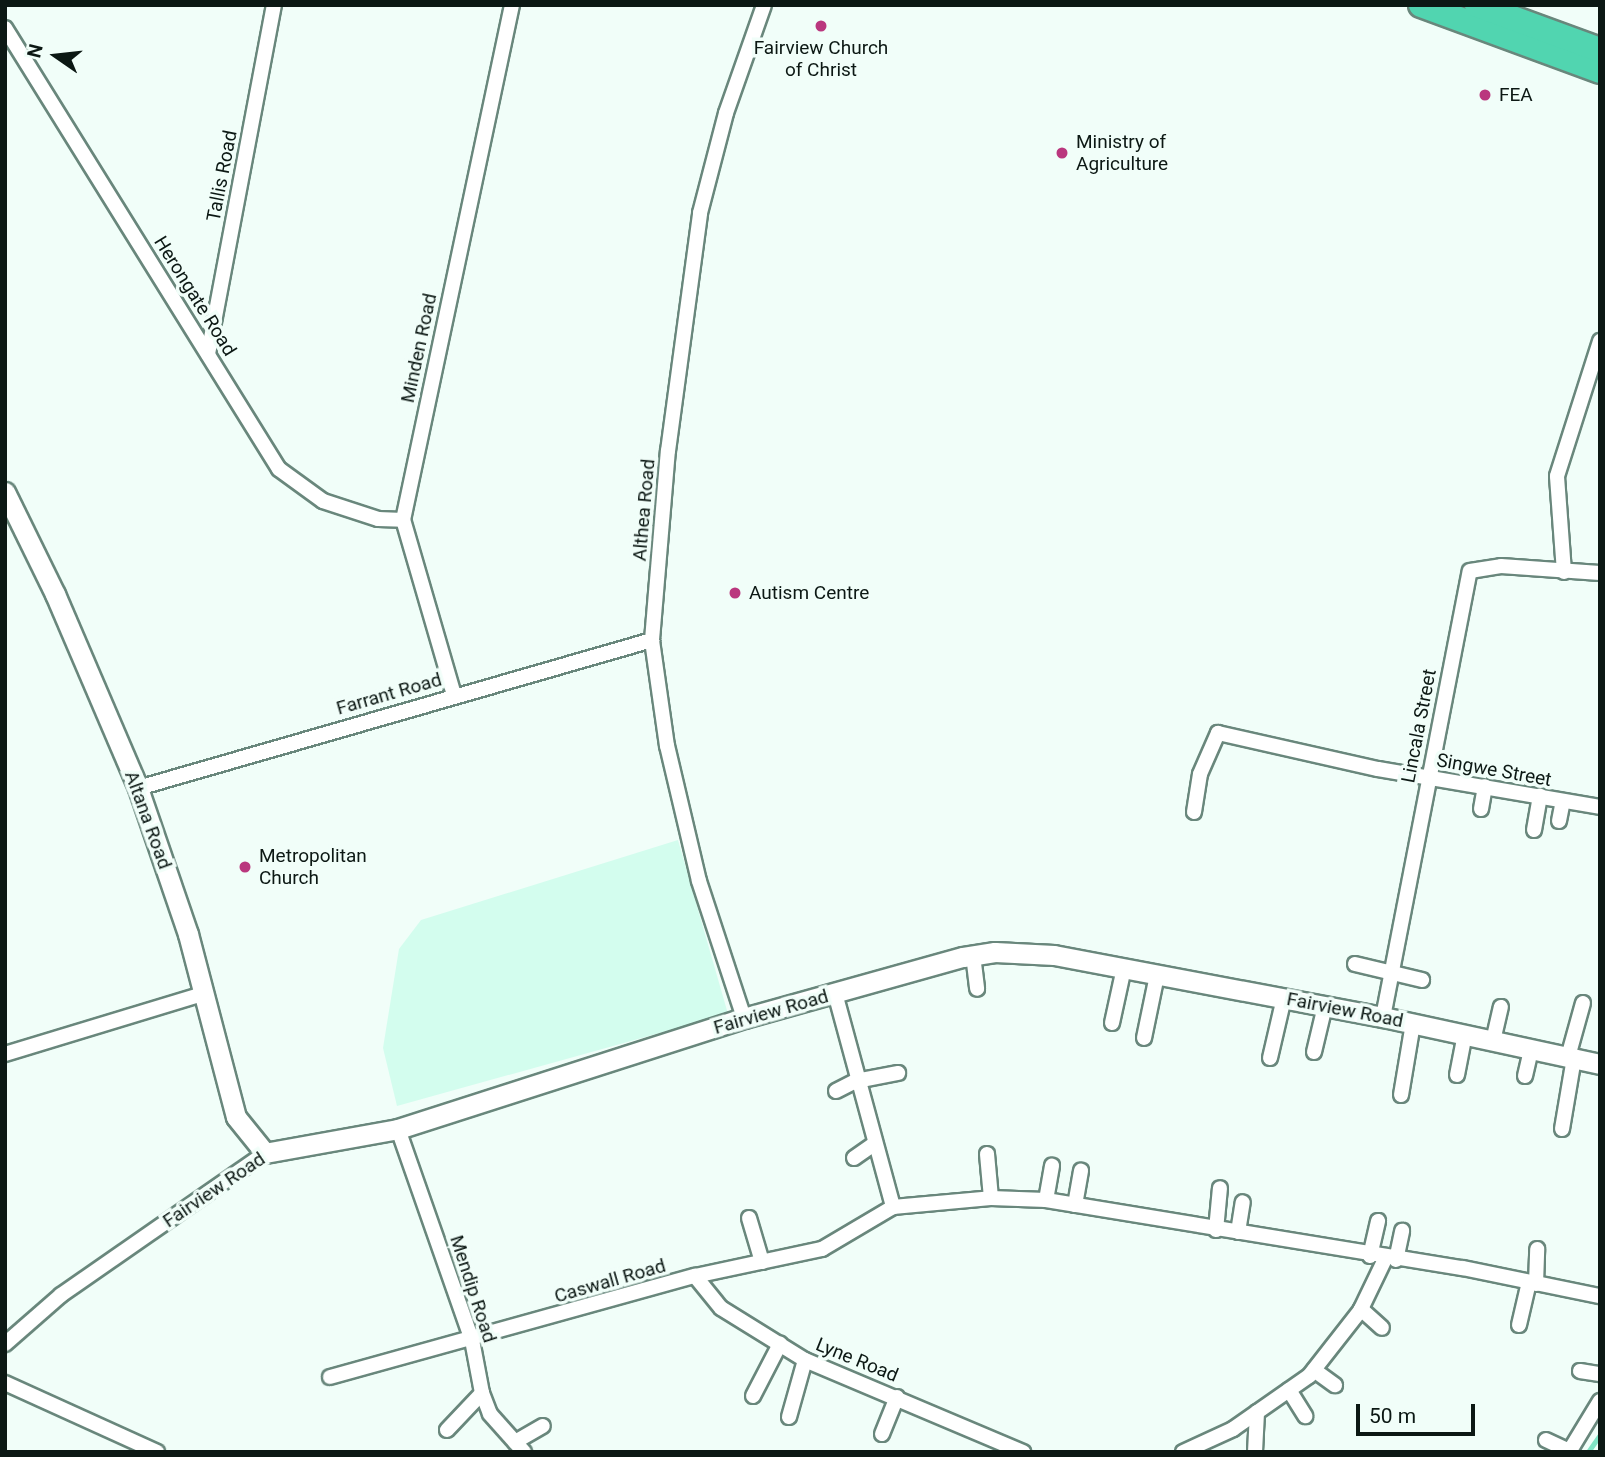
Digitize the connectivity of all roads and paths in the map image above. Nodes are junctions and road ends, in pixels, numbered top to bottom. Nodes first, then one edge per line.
1 (274, 5) edge
2 (512, 5) edge
3 (764, 5) edge
4 (1421, 5) edge
5 (1477, 5) edge
6 (5, 27) edge
7 (1600, 50) edge
8 (1600, 71) edge
9 (1600, 341) edge
10 (208, 354) junction
11 (5, 492) edge
12 (403, 520) junction
13 (1564, 572) junction
14 (1600, 572) edge
15 (652, 640) junction
16 (454, 695) junction
17 (1430, 778) junction
18 (1485, 786) junction
19 (138, 788) junction
20 (1540, 796) junction
21 (1563, 801) junction
22 (1600, 807) edge
23 (1481, 809) dead end
24 (1194, 812) dead end
25 (1559, 821) dead end
26 (1534, 830) dead end
27 (973, 955) junction
28 (1354, 964) dead end
29 (1124, 968) junction
30 (1391, 972) junction
31 (1157, 975) junction
32 (1422, 980) dead end
33 (977, 989) dead end
34 (835, 993) junction
35 (202, 994) junction
36 (1284, 998) junction
37 (1583, 1003) dead end
38 (1325, 1006) junction
39 (1501, 1007) dead end
40 (1383, 1017) junction
41 (744, 1018) junction
42 (1112, 1023) dead end
43 (1413, 1023) junction
44 (1465, 1034) junction
45 (1144, 1038) dead end
46 (1493, 1041) junction
47 (1531, 1049) junction
48 (1314, 1052) dead end
49 (5, 1054) edge
50 (1270, 1058) dead end
51 (1571, 1058) junction
52 (1600, 1064) edge
53 (898, 1073) dead end
54 (1457, 1075) dead end
55 (1525, 1076) dead end
56 (856, 1081) junction
57 (836, 1091) dead end
58 (1401, 1096) dead end
59 (398, 1129) junction
60 (1562, 1129) dead end
61 (874, 1144) junction
62 (265, 1153) junction
63 (987, 1154) dead end
64 (854, 1158) dead end
65 (1052, 1166) dead end
66 (1082, 1171) dead end
67 (1220, 1188) dead end
68 (991, 1198) junction
69 (1046, 1200) junction
70 (1242, 1202) dead end
71 (1075, 1205) junction
72 (893, 1207) junction
73 (749, 1218) dead end
74 (1378, 1221) dead end
75 (1216, 1230) junction
76 (1402, 1231) dead end
77 (1238, 1232) junction
78 (1537, 1249) dead end
79 (1384, 1258) junction
80 (762, 1262) junction
81 (695, 1276) junction
82 (1532, 1283) junction
83 (1600, 1296) edge
84 (1361, 1309) junction
85 (1519, 1325) dead end
86 (1382, 1328) dead end
87 (472, 1340) junction
88 (5, 1344) edge
89 (780, 1344) junction
90 (805, 1360) junction
91 (1314, 1370) junction
92 (1580, 1371) dead end
93 (1600, 1374) edge
94 (330, 1377) dead end
95 (5, 1383) edge
96 (1335, 1385) dead end
97 (1289, 1390) junction
98 (482, 1393) junction
99 (753, 1396) dead end
100 (897, 1397) junction
101 (1597, 1410) edge
102 (1258, 1412) junction
103 (1305, 1416) dead end
104 (789, 1417) dead end
105 (543, 1426) dead end
106 (447, 1430) dead end
107 (882, 1434) dead end
108 (1545, 1440) dead end
109 (520, 1447) edge
110 (1003, 1449) edge
111 (1189, 1451) edge
112 (1569, 1451) edge
113 (157, 1452) edge
114 (1023, 1452) edge
115 (1255, 1452) edge

1 - 10 street, Tallis Road
2 - 12 street, Minden Road
3 - 15 street, Althea Road
4 - 8 highway
5 - 7 highway
6 - 10 street, Herongate Road
9 - 13 street
10 - 12 street, Herongate Road
11 - 19 main road, Altana Road
12 - 16 street, Minden Road
13 - 14 street, Lincala Street
13 - 17 street, Lincala Street
15 - 16 street, Farrant Road
15 - 41 street, Althea Road
16 - 19 street, Farrant Road
17 - 18 street, Singwe Street
17 - 24 street, Singwe Street
17 - 30 street, Lincala Street
18 - 20 street, Singwe Street
18 - 23 street
19 - 35 main road, Altana Road
20 - 21 street, Singwe Street
20 - 26 street
21 - 22 street, Singwe Street
21 - 25 street
27 - 29 main road, Fairview Road
27 - 33 street
27 - 34 main road, Fairview Road
28 - 30 street
29 - 31 main road, Fairview Road
29 - 42 street
30 - 32 street
30 - 40 street, Lincala Street
31 - 36 main road, Fairview Road
31 - 45 street
34 - 41 main road, Fairview Road
34 - 56 street
35 - 49 street
35 - 62 main road, Altana Road
36 - 38 main road, Fairview Road
36 - 50 street
37 - 51 street
38 - 40 main road, Fairview Road
38 - 48 street
39 - 46 street
40 - 43 main road, Fairview Road
41 - 59 main road, Fairview Road
43 - 44 main road, Fairview Road
43 - 58 street
44 - 46 main road, Fairview Road
44 - 54 street
46 - 47 main road, Fairview Road
47 - 51 main road, Fairview Road
47 - 55 street
51 - 52 main road, Fairview Road
51 - 60 street
53 - 56 street
56 - 57 street
56 - 61 street
59 - 62 main road, Fairview Road
59 - 87 street, Mendip Road
61 - 64 street
61 - 72 street
62 - 88 street, Fairview Road
63 - 68 street
65 - 69 street
66 - 71 street
67 - 75 street
68 - 69 street
68 - 72 street
69 - 71 street
70 - 77 street
71 - 75 street
72 - 80 street, Caswall Road
73 - 80 street
74 - 79 street
75 - 77 street
76 - 79 street
77 - 79 street
78 - 82 street
79 - 82 street
79 - 84 street
80 - 81 street, Caswall Road
81 - 87 street, Caswall Road
81 - 89 street, Lyne Road
82 - 83 street
82 - 85 street
84 - 86 street
84 - 91 street
87 - 94 street, Caswall Road
87 - 98 street, Mendip Road
89 - 90 street, Lyne Road
89 - 99 street
90 - 100 street, Lyne Road
90 - 104 street
91 - 96 street
91 - 97 street
92 - 93 street
95 - 113 street
97 - 102 street
97 - 103 street
98 - 106 street
98 - 109 street, Mendip Road
100 - 107 street
100 - 110 street, Lyne Road
101 - 112 street
102 - 111 street
102 - 115 street
105 - 109 street
108 - 112 street
110 - 114 street, Lyne Road

